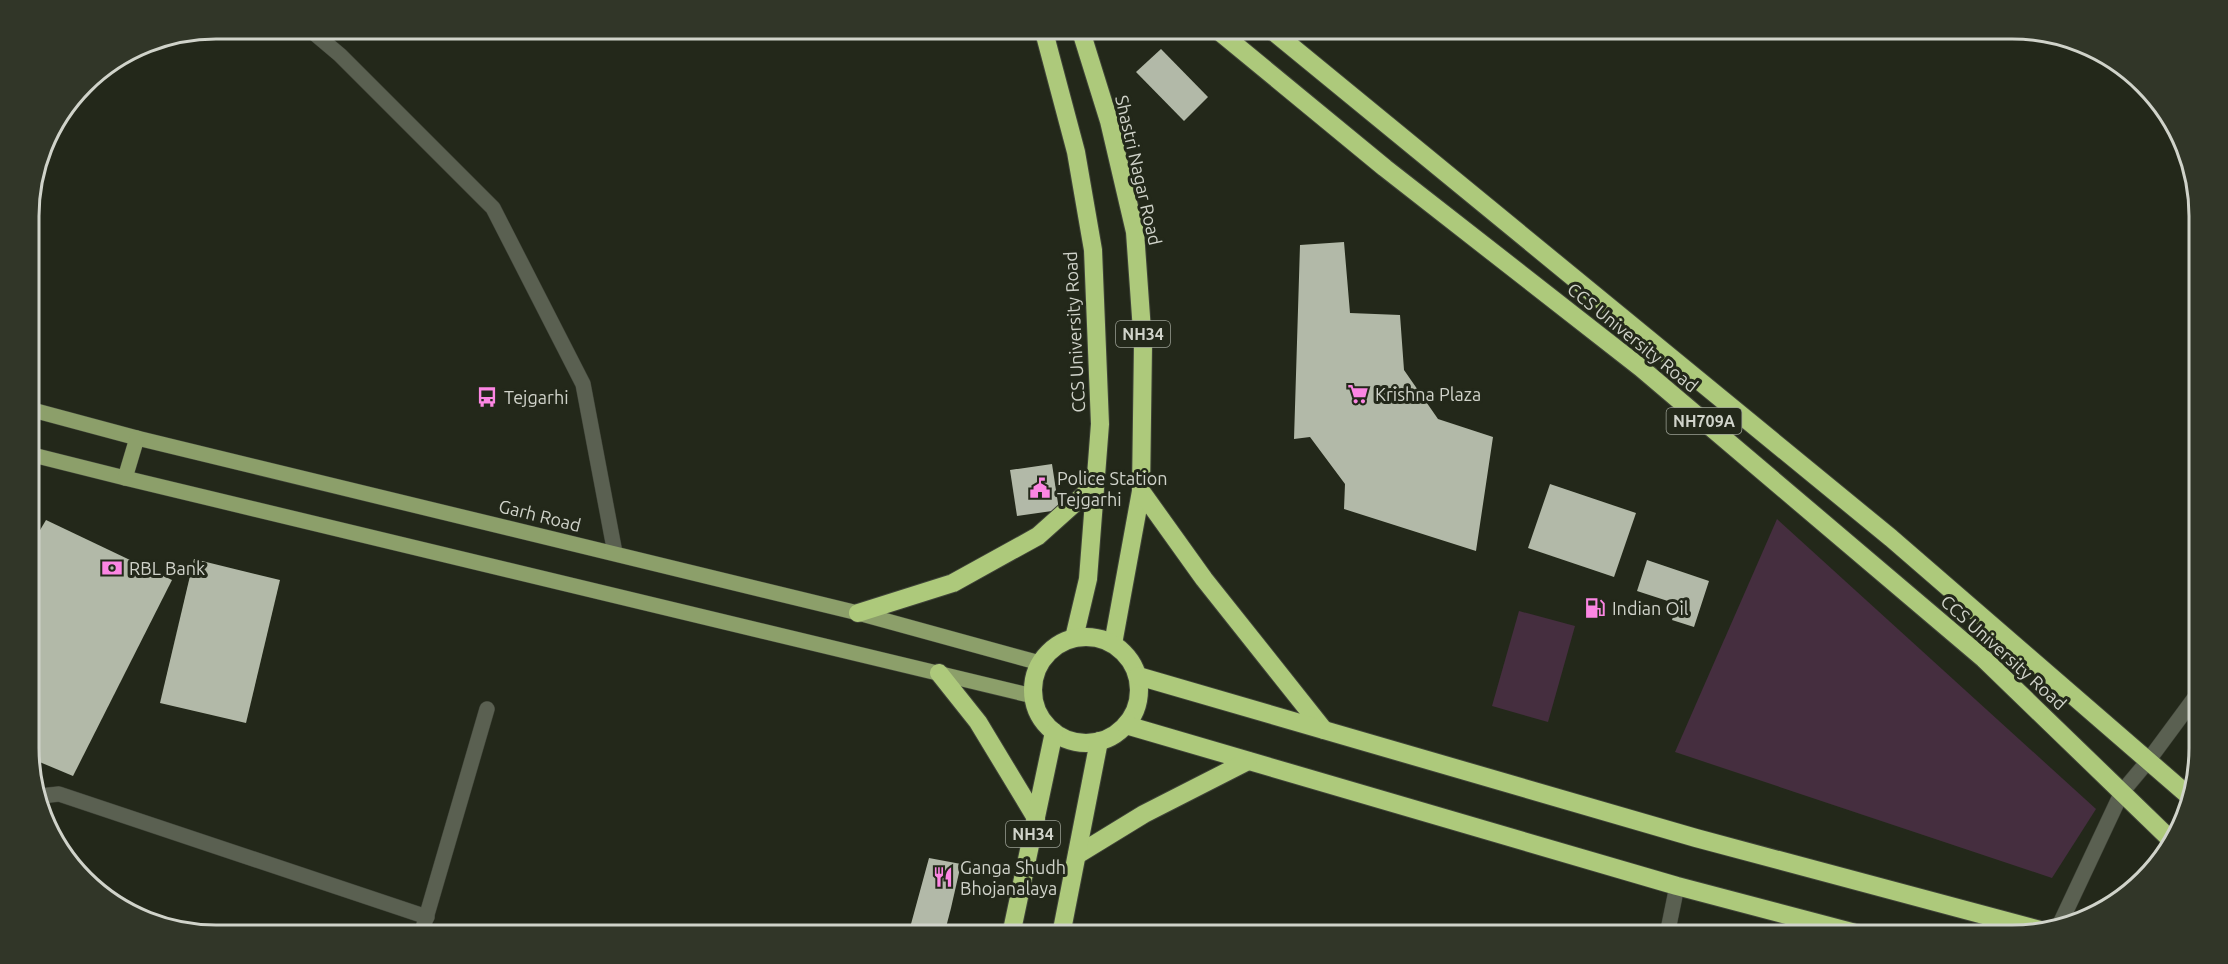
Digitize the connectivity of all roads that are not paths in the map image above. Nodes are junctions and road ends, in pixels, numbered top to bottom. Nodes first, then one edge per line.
1 (321, 39) edge
2 (1046, 39) edge
3 (1083, 39) edge
4 (1228, 39) edge
5 (1282, 39) edge
6 (1660, 348) junction
7 (1641, 368) junction
8 (39, 412) edge
9 (137, 438) junction
10 (39, 456) edge
11 (125, 478) junction
12 (1095, 485) junction
13 (1141, 491) junction
14 (615, 553) junction
15 (858, 613) junction
16 (1074, 638) junction
17 (1113, 644) junction
18 (1040, 663) junction
19 (939, 673) junction
20 (1138, 676) junction
21 (1033, 696) junction
22 (2189, 706) edge
23 (487, 710) dead end
24 (1126, 725) junction
25 (1324, 730) junction
26 (1054, 732) junction
27 (1099, 741) junction
28 (1248, 761) junction
29 (2148, 761) junction
30 (2184, 791) edge
31 (2122, 792) junction
32 (45, 795) edge
33 (1036, 818) junction
34 (2166, 835) edge
35 (1077, 855) junction
36 (1677, 886) junction
37 (427, 917) junction
38 (2063, 917) edge
39 (424, 925) edge
40 (1013, 925) edge
41 (1063, 925) edge
42 (1669, 925) edge
43 (1825, 925) edge
44 (2022, 925) edge

1 - 14 street
2 - 12 highway, CCS University Road / NH34
3 - 13 highway, Shastri Nagar Road / NH34
4 - 7 highway, CCS University Road / NH709A
5 - 6 highway, CCS University Road / NH709A
6 - 7 highway
6 - 29 highway, CCS University Road / NH709A
7 - 31 highway, CCS University Road / NH709A
8 - 9 main road, Garh Road
9 - 11 main road
9 - 14 main road, Garh Road
10 - 11 main road
11 - 19 main road
12 - 15 highway
12 - 16 highway, CCS University Road / NH34
13 - 17 highway, Shastri Nagar Road / NH34
13 - 25 highway
14 - 15 main road, Garh Road
15 - 18 main road, Garh Road
16 - 17 highway
16 - 18 highway
17 - 20 highway
18 - 21 highway
19 - 21 main road
19 - 33 highway
20 - 24 highway
20 - 25 highway
21 - 26 highway
22 - 29 street
23 - 37 street
24 - 27 highway
24 - 28 highway
25 - 44 highway
26 - 27 highway
26 - 33 highway, NH34
27 - 35 highway, NH34
28 - 35 highway
28 - 36 highway
29 - 30 highway, CCS University Road / NH709A
29 - 31 street
31 - 34 highway, CCS University Road / NH709A
31 - 38 street
32 - 37 street
33 - 40 highway, NH34
35 - 41 highway, NH34
36 - 42 street
36 - 43 highway
37 - 39 street

